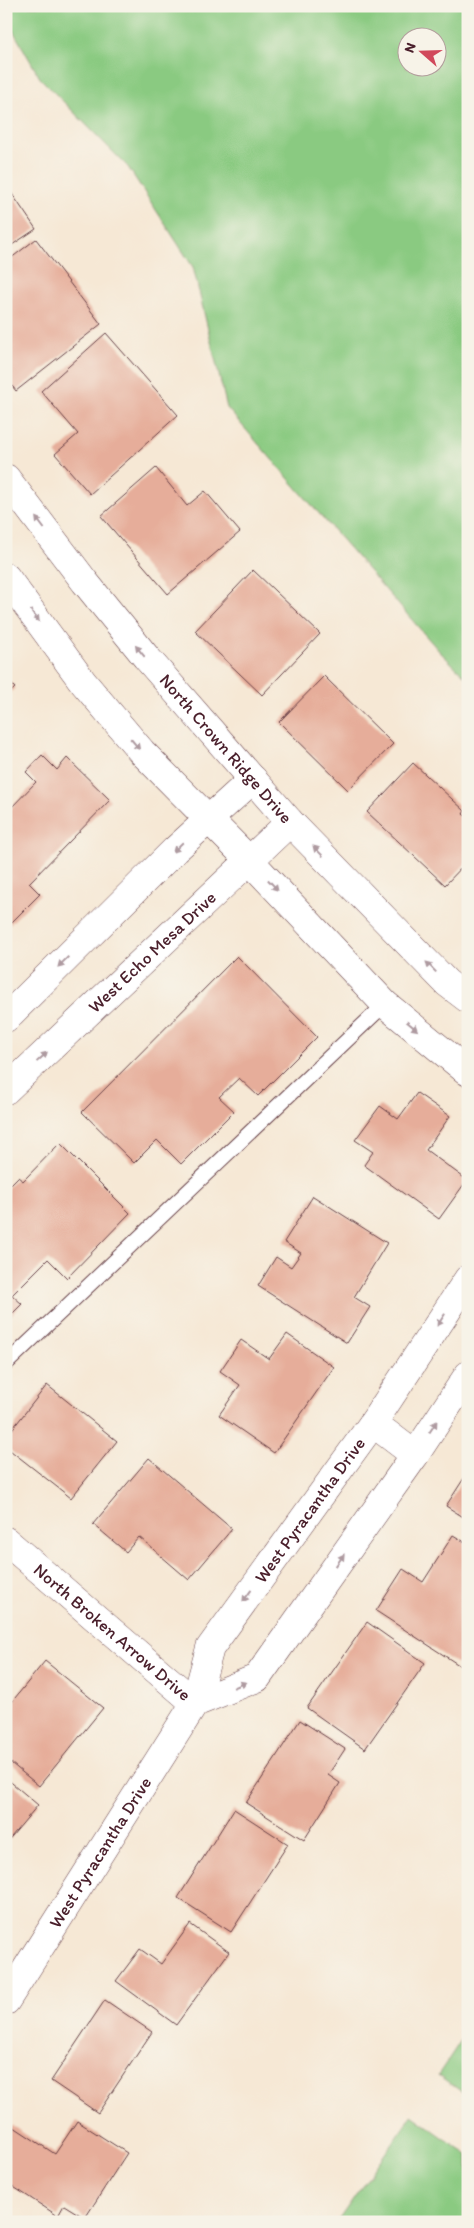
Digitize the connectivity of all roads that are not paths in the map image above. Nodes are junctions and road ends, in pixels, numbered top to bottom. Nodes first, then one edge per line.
1 (6, 478) edge
2 (6, 577) edge
3 (253, 779) junction
4 (209, 818) junction
5 (290, 822) junction
6 (250, 861) junction
7 (468, 999) edge
8 (385, 1004) junction
9 (6, 1018) edge
10 (468, 1072) edge
11 (9, 1082) edge
12 (468, 1279) edge
13 (6, 1364) edge
14 (468, 1375) edge
15 (373, 1423) junction
16 (415, 1455) junction
17 (6, 1541) edge
18 (195, 1703) junction
19 (6, 2001) edge

3 -> 1 street, North Crown Ridge Drive
2 -> 4 street
3 - 4 street
3 - 5 street, North Crown Ridge Drive
4 - 6 street
4 -> 9 street
5 - 6 street, West Echo Mesa Drive
7 -> 5 street, North Crown Ridge Drive
6 -> 8 street
11 -> 6 street, West Echo Mesa Drive
8 -> 10 street
8 - 13 lane
12 -> 15 street, West Pyracantha Drive
16 -> 14 street
15 - 16 street, West Pyracantha Drive
15 -> 18 street, West Pyracantha Drive
18 -> 16 street
17 - 18 street, North Broken Arrow Drive
18 - 19 street, West Pyracantha Drive

